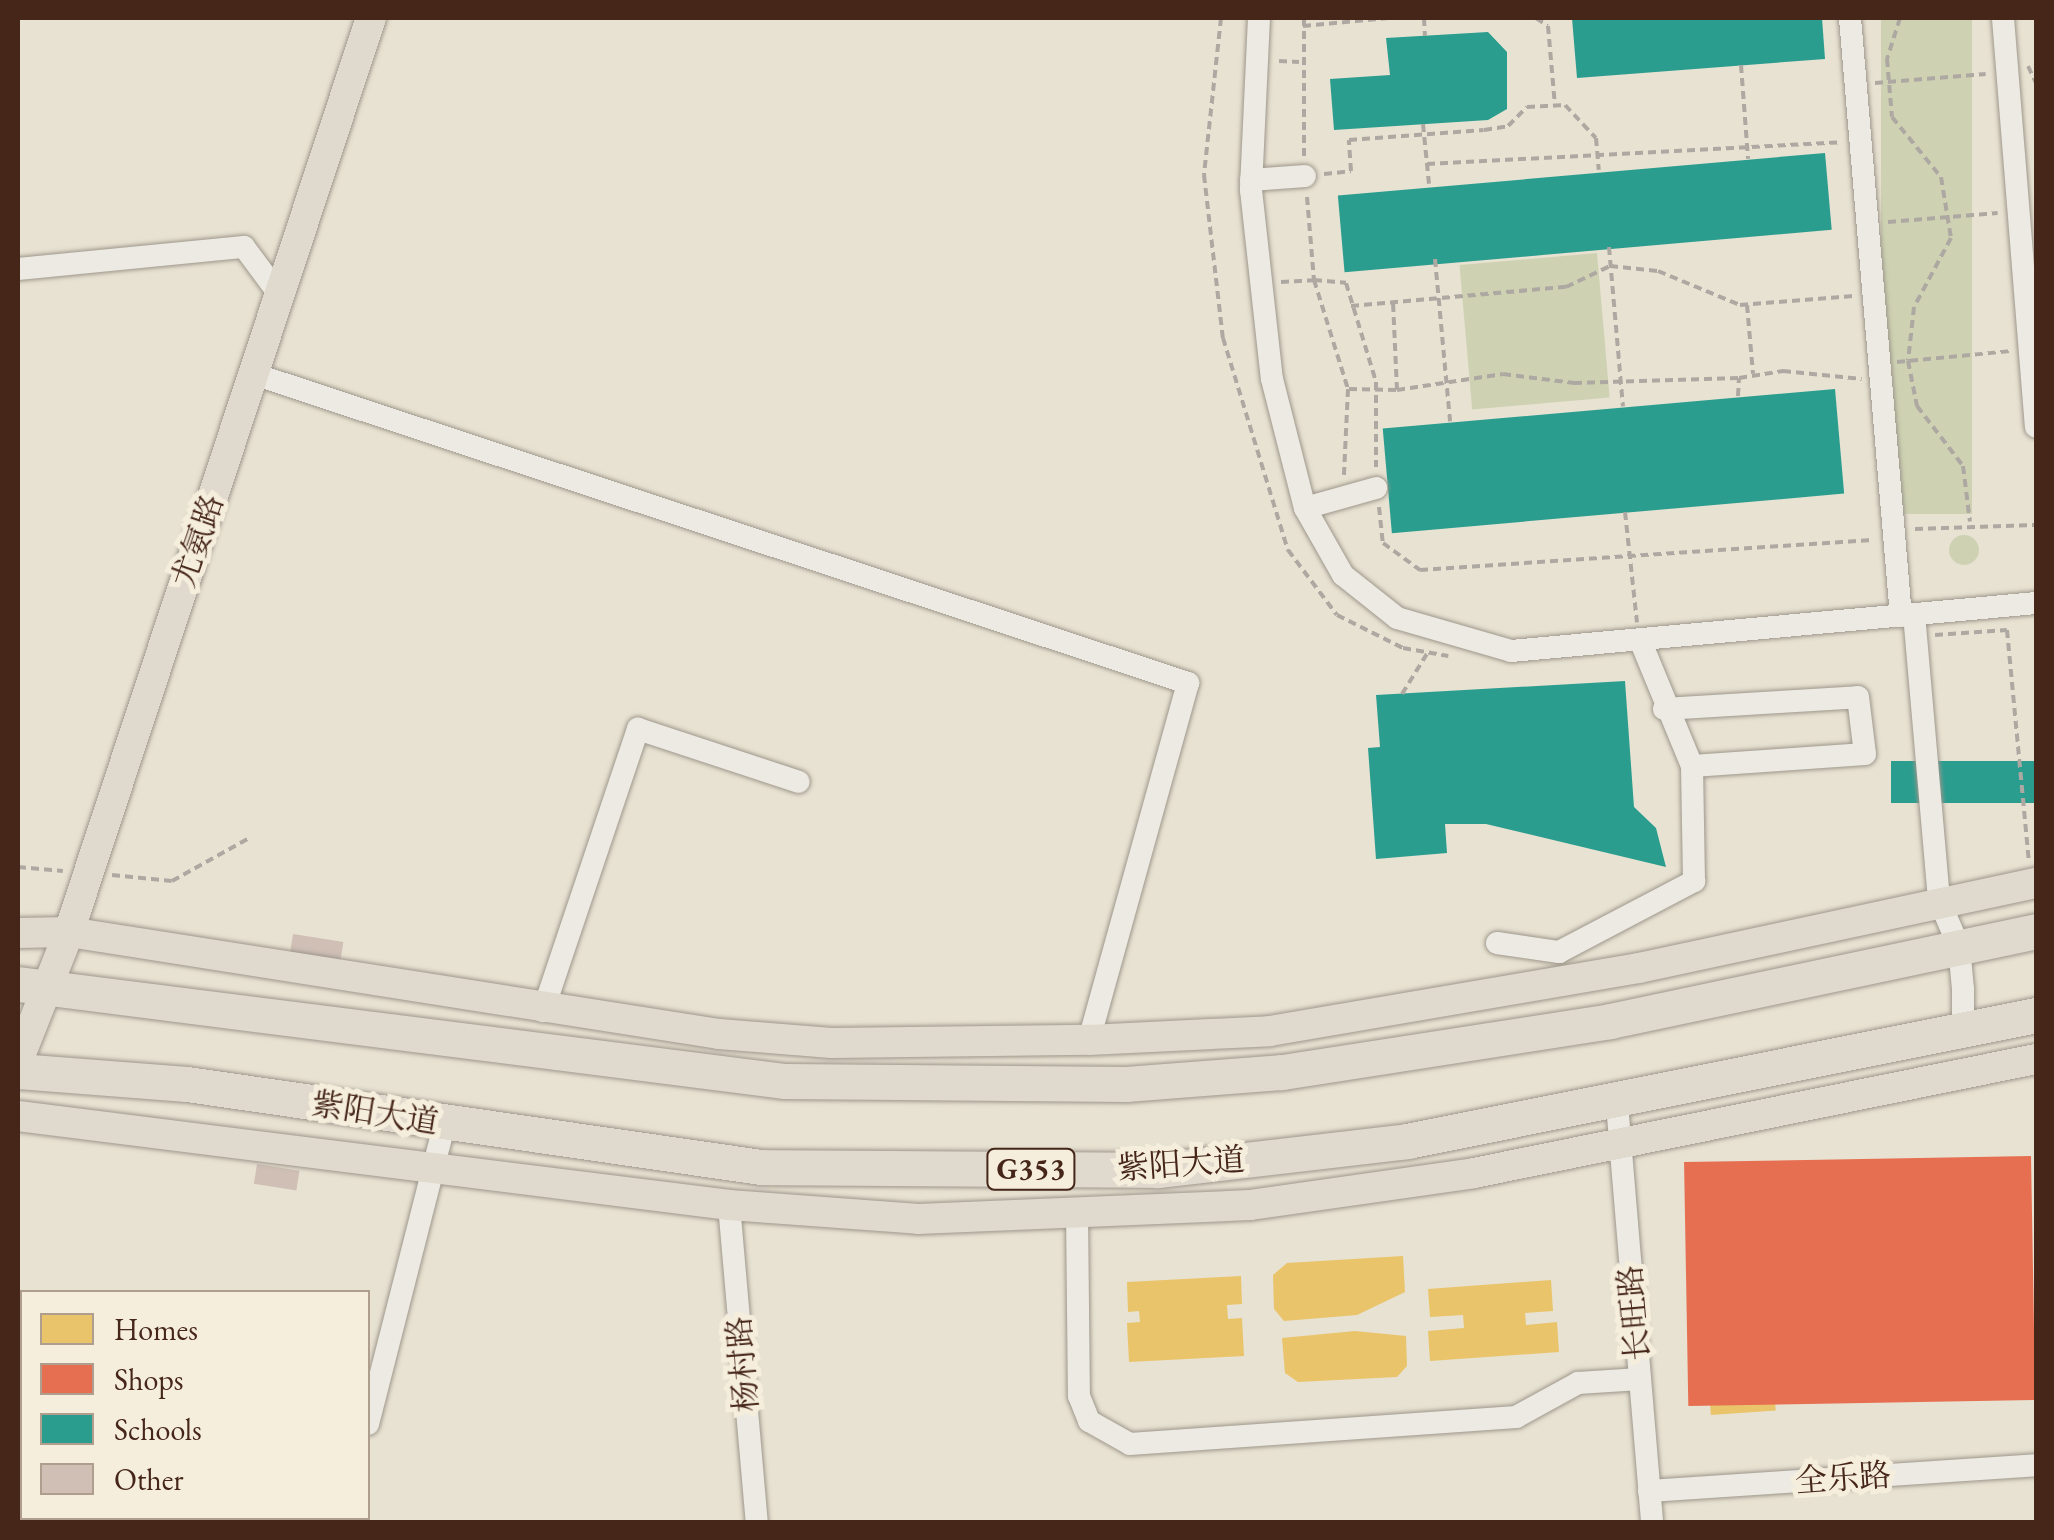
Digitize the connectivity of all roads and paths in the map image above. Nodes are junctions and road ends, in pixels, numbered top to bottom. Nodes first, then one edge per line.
1 (371, 18) edge
2 (1221, 18) edge
3 (1258, 18) edge
4 (1304, 18) edge
5 (1389, 18) edge
6 (1424, 18) edge
7 (1536, 18) edge
8 (1850, 18) edge
9 (1900, 18) edge
10 (2003, 18) edge
11 (1303, 26) junction
12 (1426, 36) dead end
13 (1741, 65) dead end
14 (2008, 72) junction
15 (1888, 82) junction
16 (1856, 84) junction
17 (1555, 106) junction
18 (1423, 124) dead end
19 (1424, 134) junction
20 (1860, 141) junction
21 (1747, 148) junction
22 (1597, 152) junction
23 (1748, 159) dead end
24 (1426, 164) junction
25 (1599, 170) dead end
26 (1305, 176) junction
27 (1251, 180) junction
28 (1428, 184) dead end
29 (2019, 211) junction
30 (1950, 216) junction
31 (1868, 224) junction
32 (2029, 239) edge
33 (1608, 247) dead end
34 (1435, 259) dead end
35 (1610, 266) junction
36 (18, 269) edge
37 (1314, 280) junction
38 (1261, 284) junction
39 (280, 294) junction
40 (1874, 294) junction
41 (1439, 301) junction
42 (1393, 303) junction
43 (1747, 304) junction
44 (1350, 306) junction
45 (2030, 350) junction
46 (1908, 361) junction
47 (1881, 372) junction
48 (254, 374) junction
49 (1753, 375) junction
50 (1739, 378) junction
51 (1620, 384) junction
52 (1447, 387) junction
53 (1348, 389) junction
54 (1397, 390) junction
55 (1376, 391) junction
56 (1738, 396) dead end
57 (1623, 406) dead end
58 (1450, 421) dead end
59 (2036, 427) edge
60 (1376, 488) junction
61 (1348, 493) junction
62 (1305, 508) junction
63 (1624, 512) dead end
64 (1970, 523) junction
65 (2036, 525) edge
66 (1895, 538) junction
67 (1628, 556) junction
68 (2036, 603) edge
69 (1910, 622) junction
70 (1442, 631) junction
71 (1640, 640) junction
72 (1428, 652) junction
73 (1460, 658) dead end
74 (1402, 694) dead end
75 (1664, 708) junction
76 (1692, 766) junction
77 (799, 782) dead end
78 (251, 837) dead end
79 (18, 867) edge
80 (87, 873) junction
81 (2034, 884) edge
82 (1939, 900) junction
83 (2036, 931) edge
84 (69, 932) junction
85 (18, 933) edge
86 (1497, 943) dead end
87 (1959, 947) junction
88 (32, 985) edge
89 (543, 1011) junction
90 (2036, 1015) edge
91 (1938, 1036) junction
92 (1088, 1040) junction
93 (2036, 1059) edge
94 (18, 1061) edge
95 (18, 1071) edge
96 (1617, 1104) junction
97 (18, 1116) edge
98 (444, 1124) junction
99 (1620, 1146) junction
100 (433, 1167) junction
101 (728, 1205) junction
102 (1077, 1212) junction
103 (1640, 1379) junction
104 (370, 1416) edge
105 (2036, 1465) edge
106 (1649, 1490) junction
107 (757, 1522) edge
108 (1652, 1522) edge

1 - 39 main road, 尤氨路
2 - 72 path
3 - 27 street
4 - 11 path
5 - 11 path
6 - 12 path
7 - 17 path
8 - 16 street
9 - 15 path
10 - 14 street
11 - 26 path
13 - 21 path
14 - 15 path
14 - 29 street
15 - 16 path
15 - 30 path
16 - 20 street
17 - 19 path
17 - 22 path
18 - 19 path
19 - 24 path
19 - 26 path
20 - 21 path
20 - 31 street
21 - 22 path
21 - 23 path
22 - 24 path
22 - 25 path
24 - 28 path
26 - 27 street
26 - 37 path
27 - 38 street
29 - 30 path
29 - 32 street
30 - 31 path
30 - 46 path
31 - 40 street
32 - 45 street
33 - 35 path
34 - 41 path
35 - 41 path
35 - 43 path
35 - 51 path
36 - 39 street
37 - 38 path
37 - 44 path
37 - 53 path
38 - 62 street
39 - 48 main road, 尤氨路
40 - 43 path
40 - 47 street
41 - 42 path
41 - 52 path
42 - 44 path
42 - 54 path
43 - 49 path
44 - 55 path
45 - 46 path
45 - 59 street
46 - 47 path
46 - 64 path
47 - 49 path
47 - 66 street
48 - 80 main road, 尤氨路
48 - 92 street
49 - 50 path
50 - 51 path
50 - 56 path
51 - 52 path
51 - 57 path
52 - 54 path
52 - 58 path
53 - 55 path
53 - 61 path
54 - 55 path
55 - 60 path
60 - 61 street
60 - 67 path
61 - 62 street
62 - 70 street
63 - 67 path
64 - 65 path
64 - 66 path
66 - 67 path
66 - 69 street
67 - 71 path
68 - 69 street
69 - 71 street
69 - 81 path
69 - 82 street
70 - 71 street
70 - 72 path
71 - 75 street
72 - 73 path
72 - 74 path
75 - 76 street
75 - 76 street
76 - 86 street
77 - 89 street
78 - 80 path
79 - 80 path
80 - 84 main road, 尤氨路
81 - 82 main road
82 - 87 street
82 - 92 main road
83 - 87 highway
84 - 85 main road
84 - 88 main road, 尤氨路
84 - 89 main road
87 - 88 highway
87 - 91 street
88 - 94 main road, 尤氨路
89 - 92 main road
90 - 91 highway, 紫阳大道 / G353
91 - 96 highway, 紫阳大道 / G353
93 - 99 main road
95 - 98 highway, 紫阳大道 / G353
96 - 98 highway, 紫阳大道 / G353
96 - 99 street, 长旺路
97 - 100 main road
98 - 100 street
99 - 102 main road
99 - 103 street, 长旺路
100 - 101 main road
100 - 104 street
101 - 102 main road
101 - 107 street, 杨村路
102 - 103 street
103 - 106 street, 长旺路
105 - 106 street, 全乐路
106 - 108 street, 长旺路

